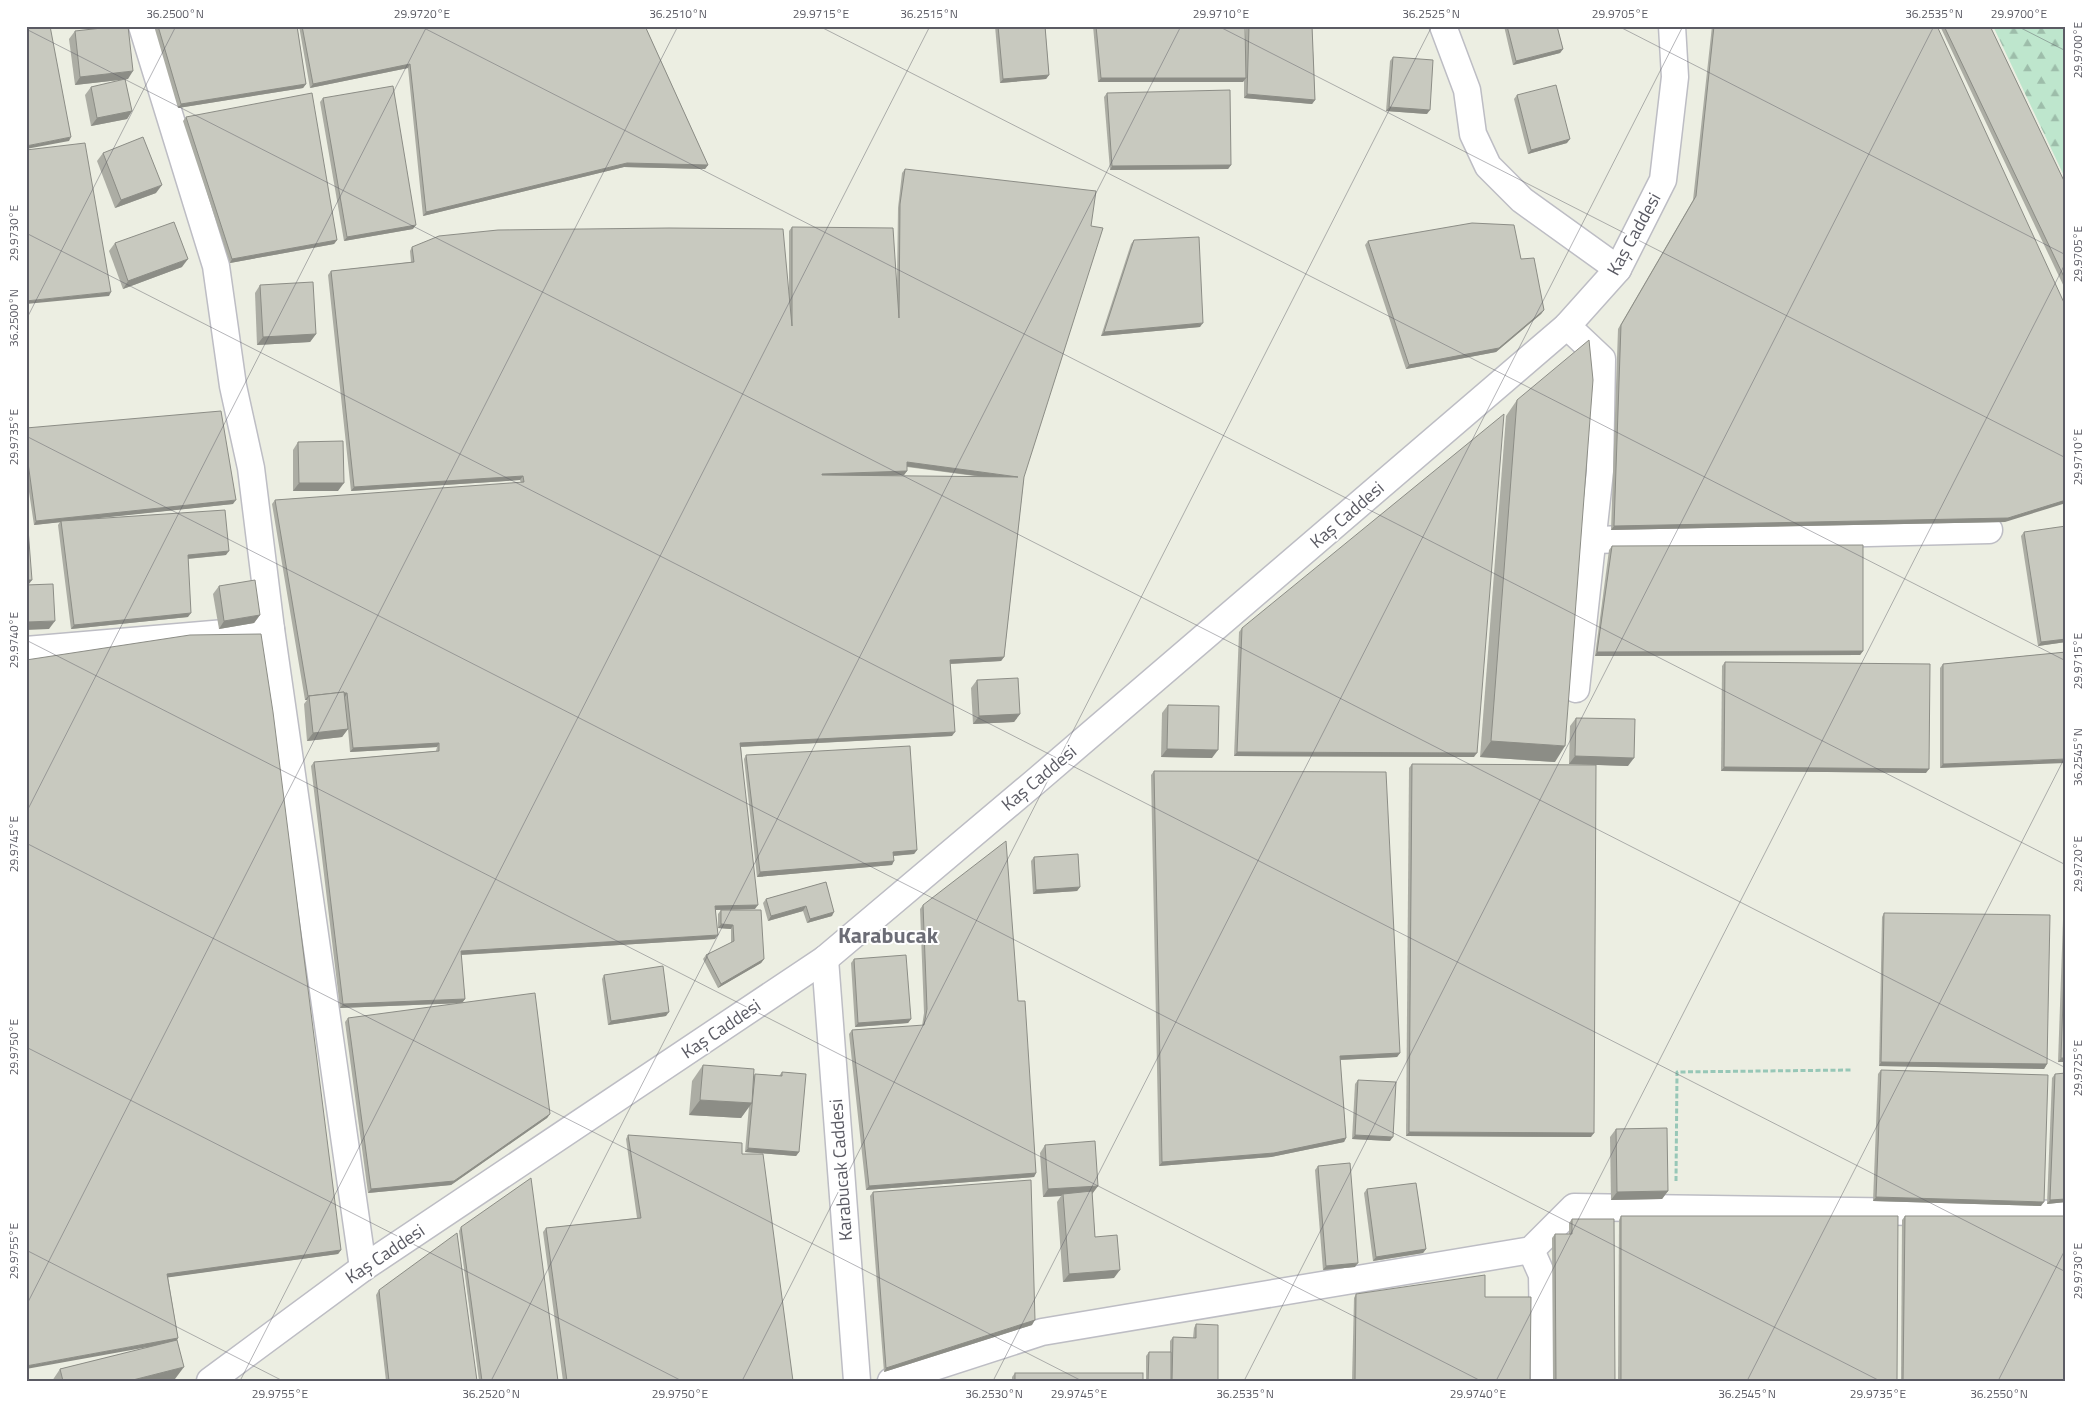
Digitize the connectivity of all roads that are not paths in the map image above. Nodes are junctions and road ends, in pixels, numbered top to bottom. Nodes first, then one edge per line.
1 (142, 26) edge
2 (1443, 26) edge
3 (1672, 26) edge
4 (1618, 269) junction
5 (1567, 326) junction
6 (1989, 530) dead end
7 (1592, 540) junction
8 (271, 629) junction
9 (26, 650) edge
10 (1576, 689) dead end
11 (825, 959) junction
12 (2066, 1214) edge
13 (1531, 1250) junction
14 (363, 1268) junction
15 (210, 1381) edge
16 (857, 1381) edge
17 (891, 1381) edge
18 (1544, 1381) edge

1 - 8 street
2 - 4 street
3 - 4 street, Kaş Caddesi
4 - 5 street, Kaş Caddesi
5 - 7 street
5 - 11 street, Kaş Caddesi
6 - 7 street
7 - 10 street
8 - 9 street
8 - 14 street
11 - 14 street, Kaş Caddesi
11 - 16 street, Karabucak Caddesi
12 - 13 street
13 - 17 street
13 - 18 street
14 - 15 street, Kaş Caddesi

